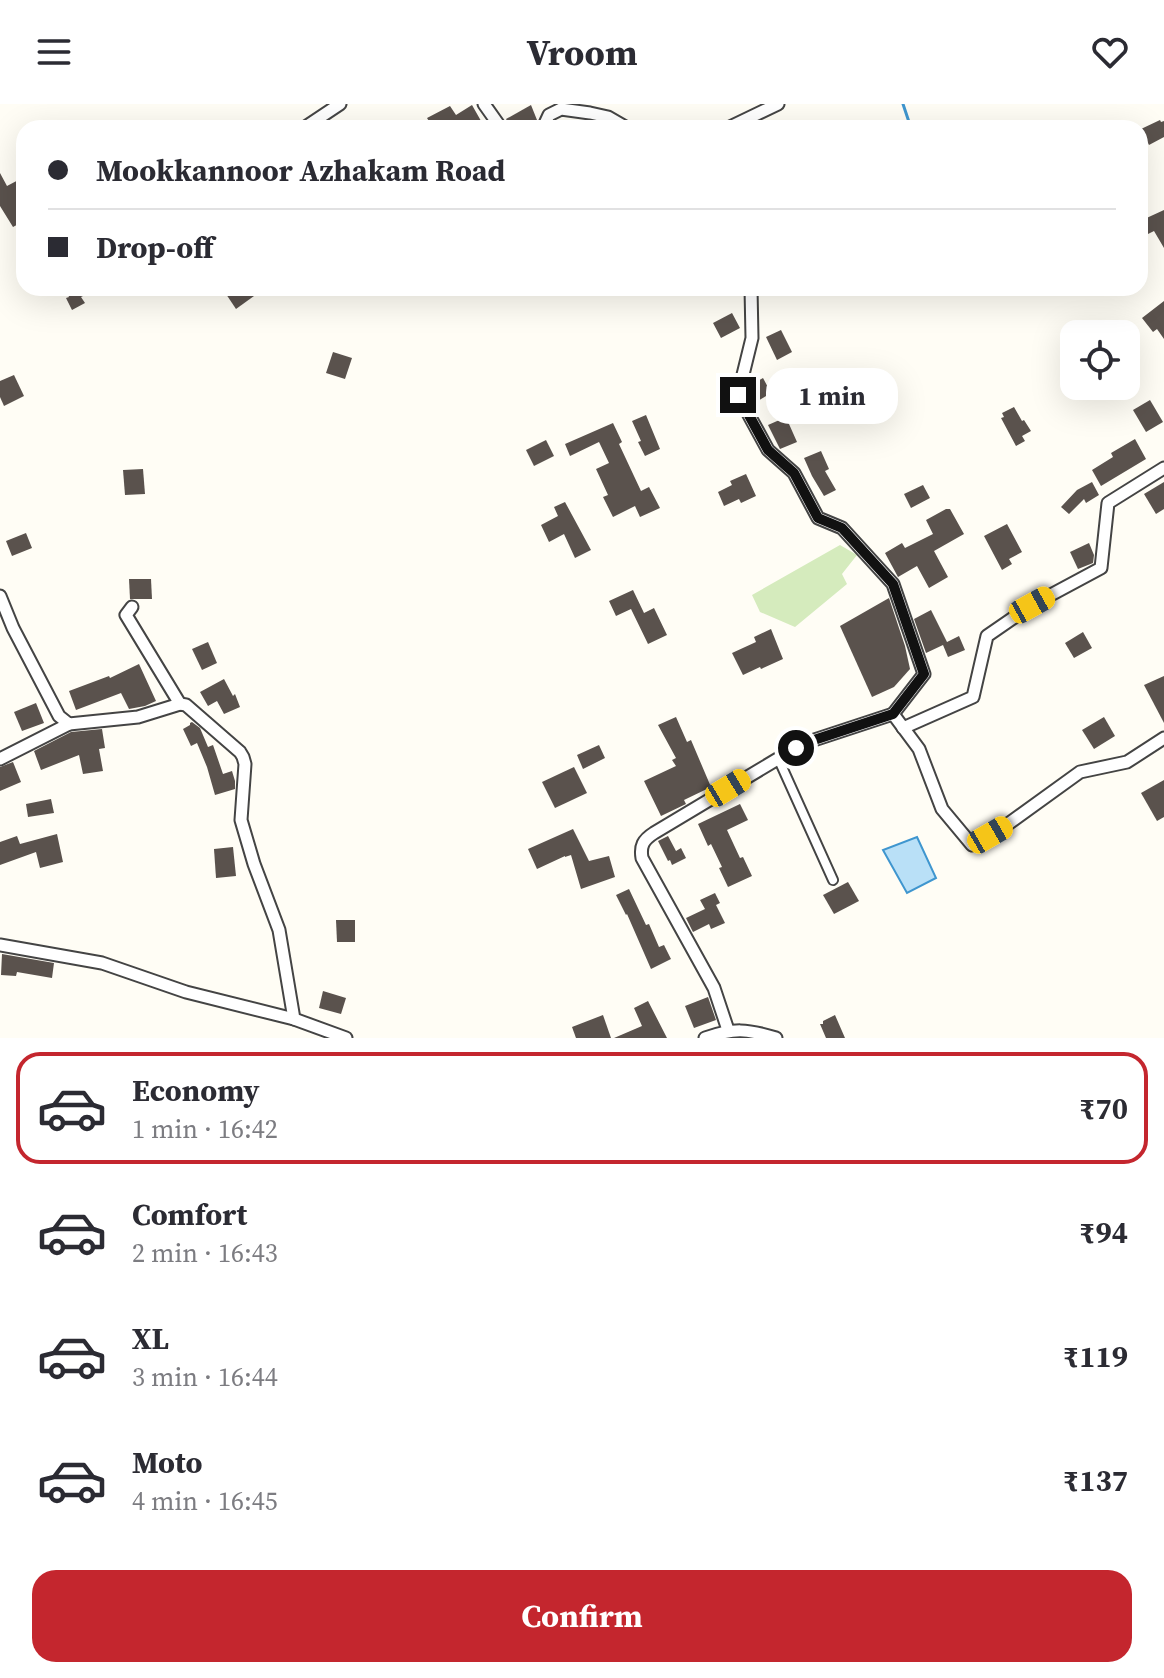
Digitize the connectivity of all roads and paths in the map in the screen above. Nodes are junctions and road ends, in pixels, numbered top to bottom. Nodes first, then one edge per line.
1 (340, 104) edge
2 (778, 104) edge
3 (316, 120) edge
4 (547, 120) edge
5 (613, 120) edge
6 (745, 120) edge
7 (751, 296) edge
8 (1164, 468) edge
9 (0, 596) edge
10 (132, 607) dead end
11 (180, 704) junction
12 (893, 714) junction
13 (69, 724) junction
14 (903, 728) junction
15 (1164, 738) edge
16 (778, 758) junction
17 (0, 759) edge
18 (833, 880) dead end
19 (0, 945) edge
20 (294, 1019) junction
21 (728, 1030) junction
22 (346, 1038) edge
23 (705, 1038) edge
24 (776, 1038) edge

1 - 3 street
2 - 6 street
4 - 5 street
7 - 12 street
8 - 14 street
9 - 13 street
10 - 11 street
11 - 13 street
11 - 20 street
12 - 14 street
12 - 16 street
13 - 17 street
14 - 15 street
16 - 18 street
16 - 21 street
19 - 20 street
20 - 22 street
21 - 23 street
21 - 24 street

